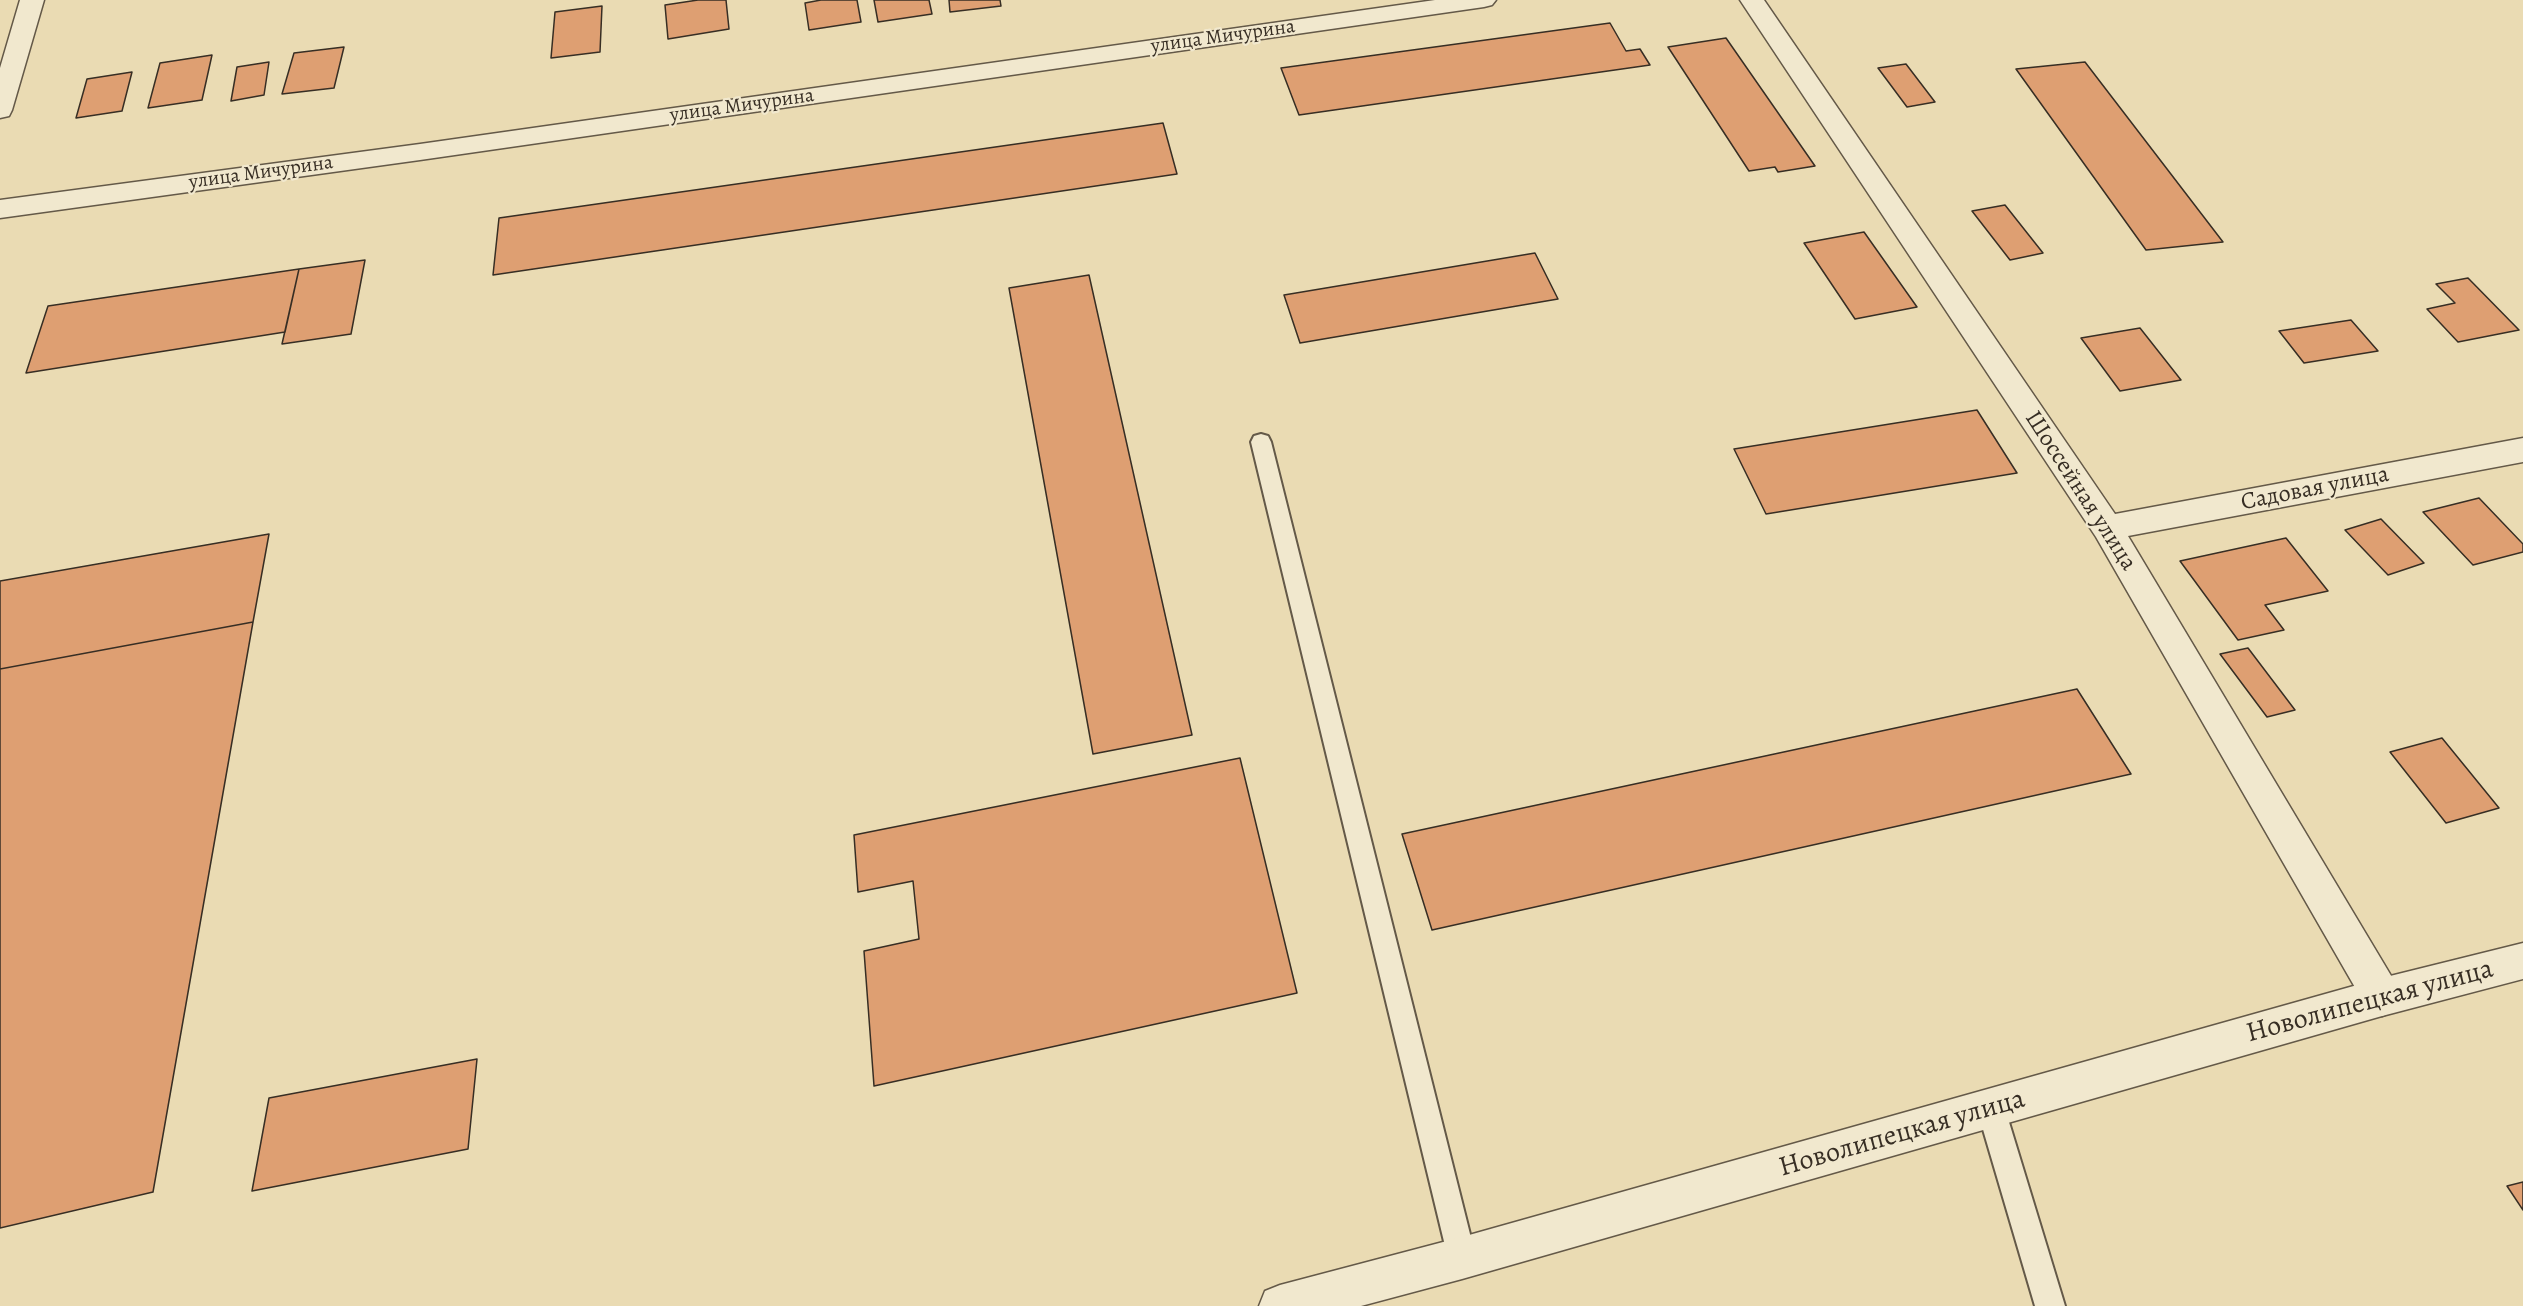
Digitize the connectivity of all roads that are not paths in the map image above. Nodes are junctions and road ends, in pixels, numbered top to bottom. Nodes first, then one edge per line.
1 (32, 0) edge
2 (1484, 0) edge
3 (1752, 0) edge
4 (0, 110) edge
5 (0, 209) edge
6 (1261, 441) dead end
7 (2523, 450) edge
8 (2107, 528) junction
9 (2523, 961) edge
10 (2382, 997) junction
11 (1991, 1109) junction
12 (1462, 1258) junction
13 (1280, 1306) edge
14 (2050, 1306) edge

1 - 4 street
2 - 5 street, улица Мичурина
3 - 8 street, Шоссейная улица
6 - 12 lane
7 - 8 street, Садовая улица
8 - 10 street, Шоссейная улица
9 - 10 street, Новолипецкая улица
10 - 11 street, Новолипецкая улица
11 - 12 street, Новолипецкая улица
11 - 14 lane
12 - 13 street, Новолипецкая улица

